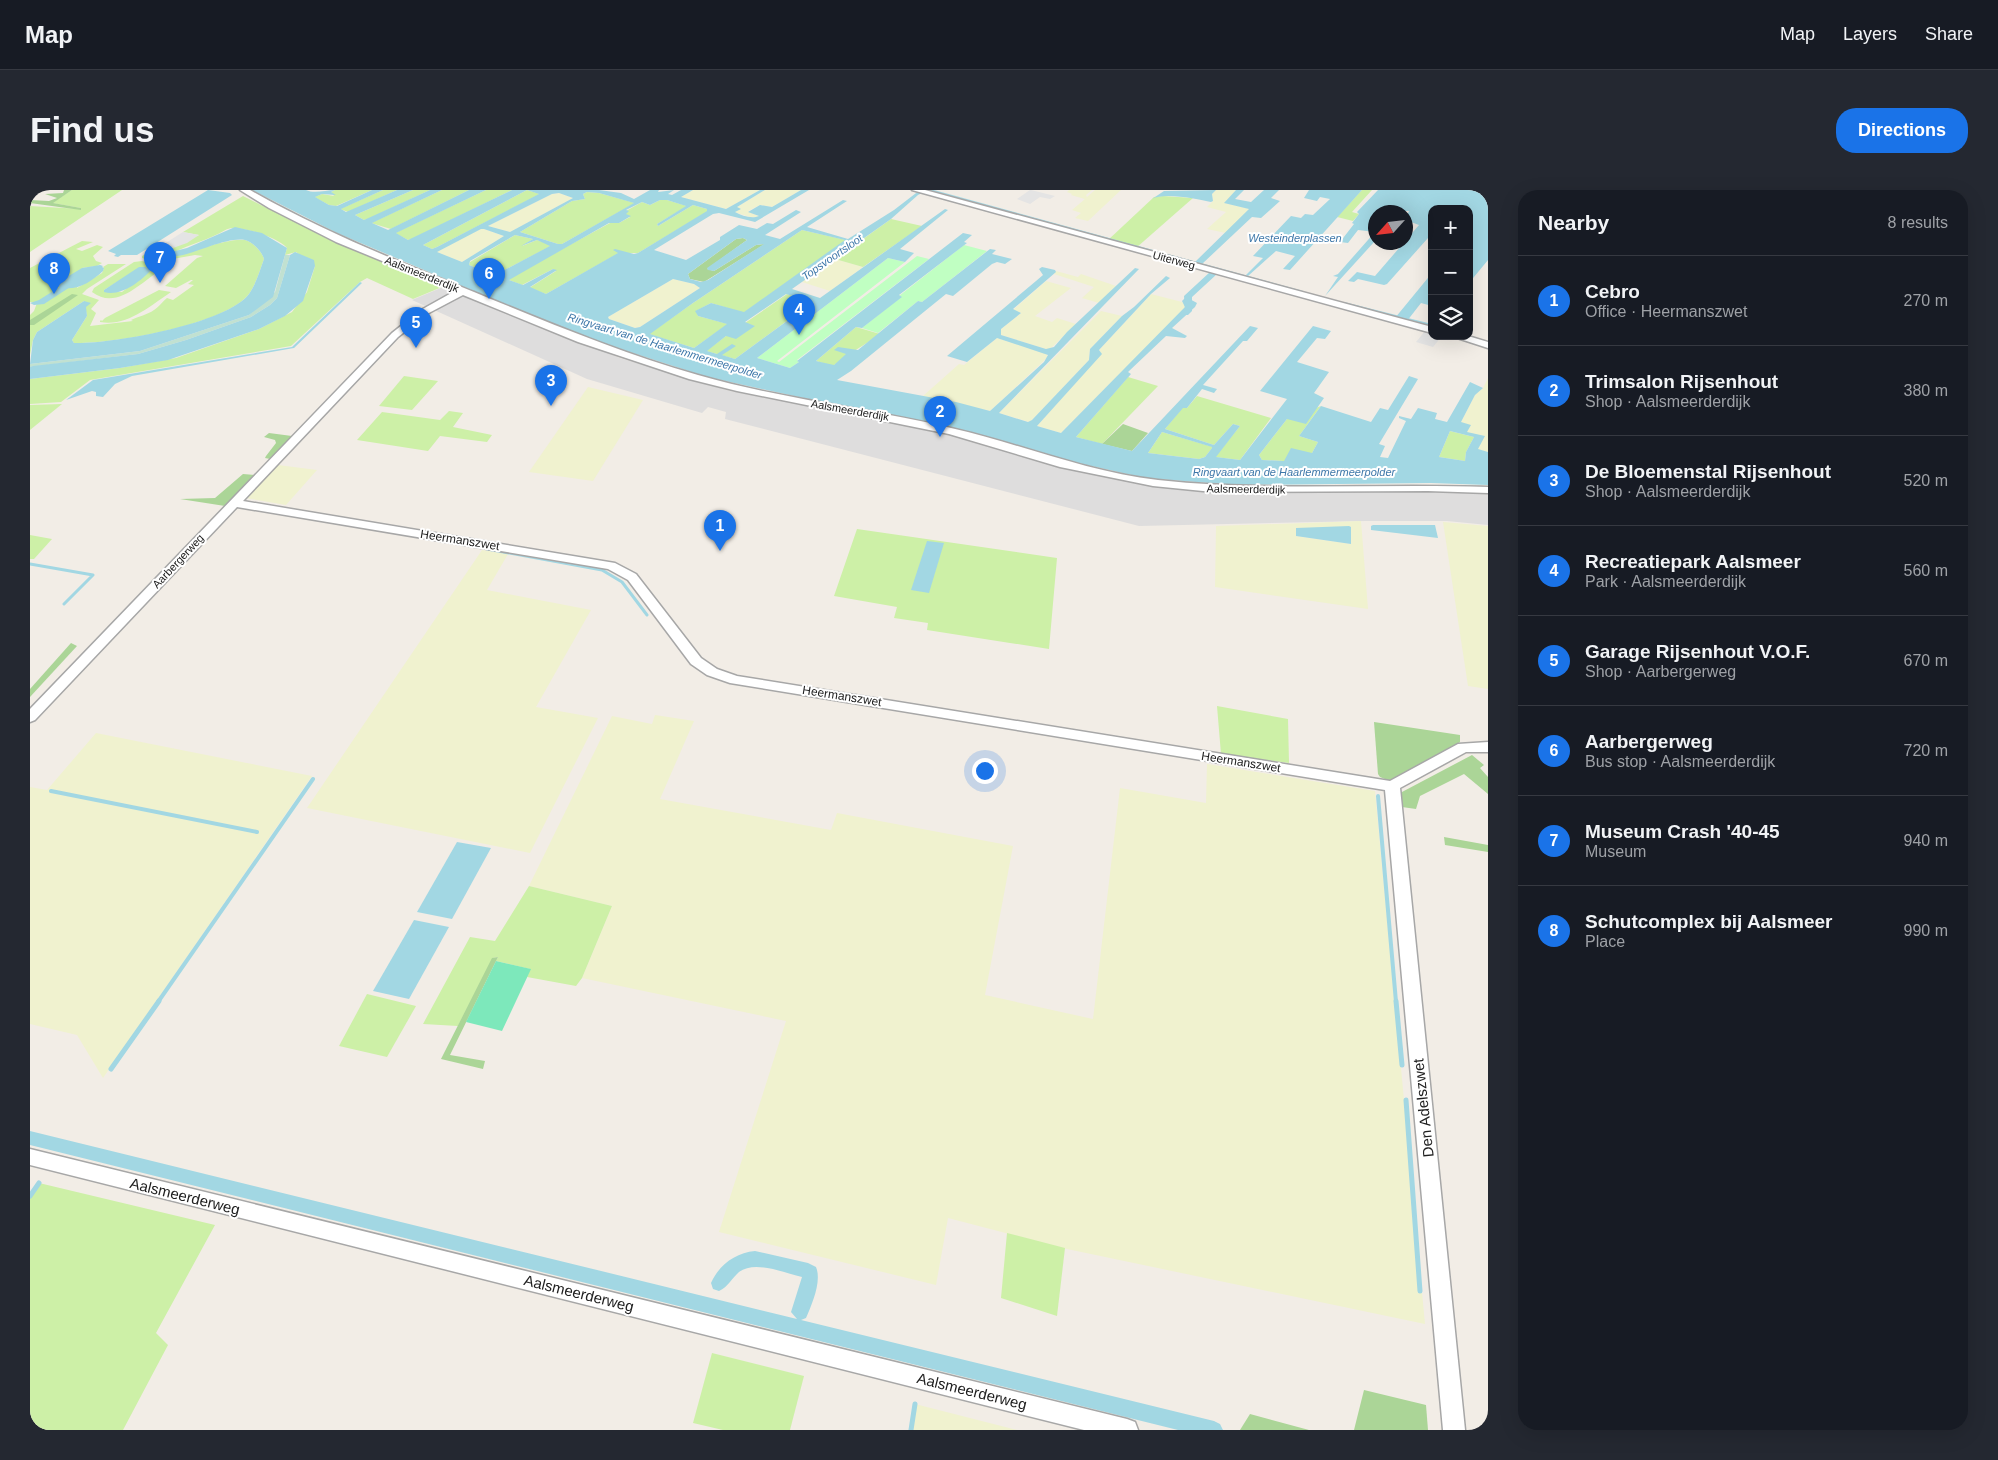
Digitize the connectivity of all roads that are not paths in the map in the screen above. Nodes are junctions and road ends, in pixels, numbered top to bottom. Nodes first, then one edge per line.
1 (244, 190) edge
2 (919, 191) edge
3 (463, 291) junction
4 (1428, 329) edge
5 (1470, 340) edge
6 (1488, 345) edge
7 (1488, 490) edge
8 (234, 503) junction
9 (30, 717) edge
10 (1488, 747) edge
11 (1392, 786) junction
12 (30, 1157) edge
13 (1127, 1430) edge
14 (1454, 1430) edge

1 - 3 street, Aalsmeerderdijk
2 - 4 street, Uiterweg
3 - 7 street, Aalsmeerderdijk
3 - 8 street, Aarbergerweg
5 - 6 street
8 - 9 street, Aarbergerweg
8 - 11 street, Heermanszwet
10 - 11 street
11 - 14 street, Den Adelszwet
12 - 13 street, Aalsmeerderweg

